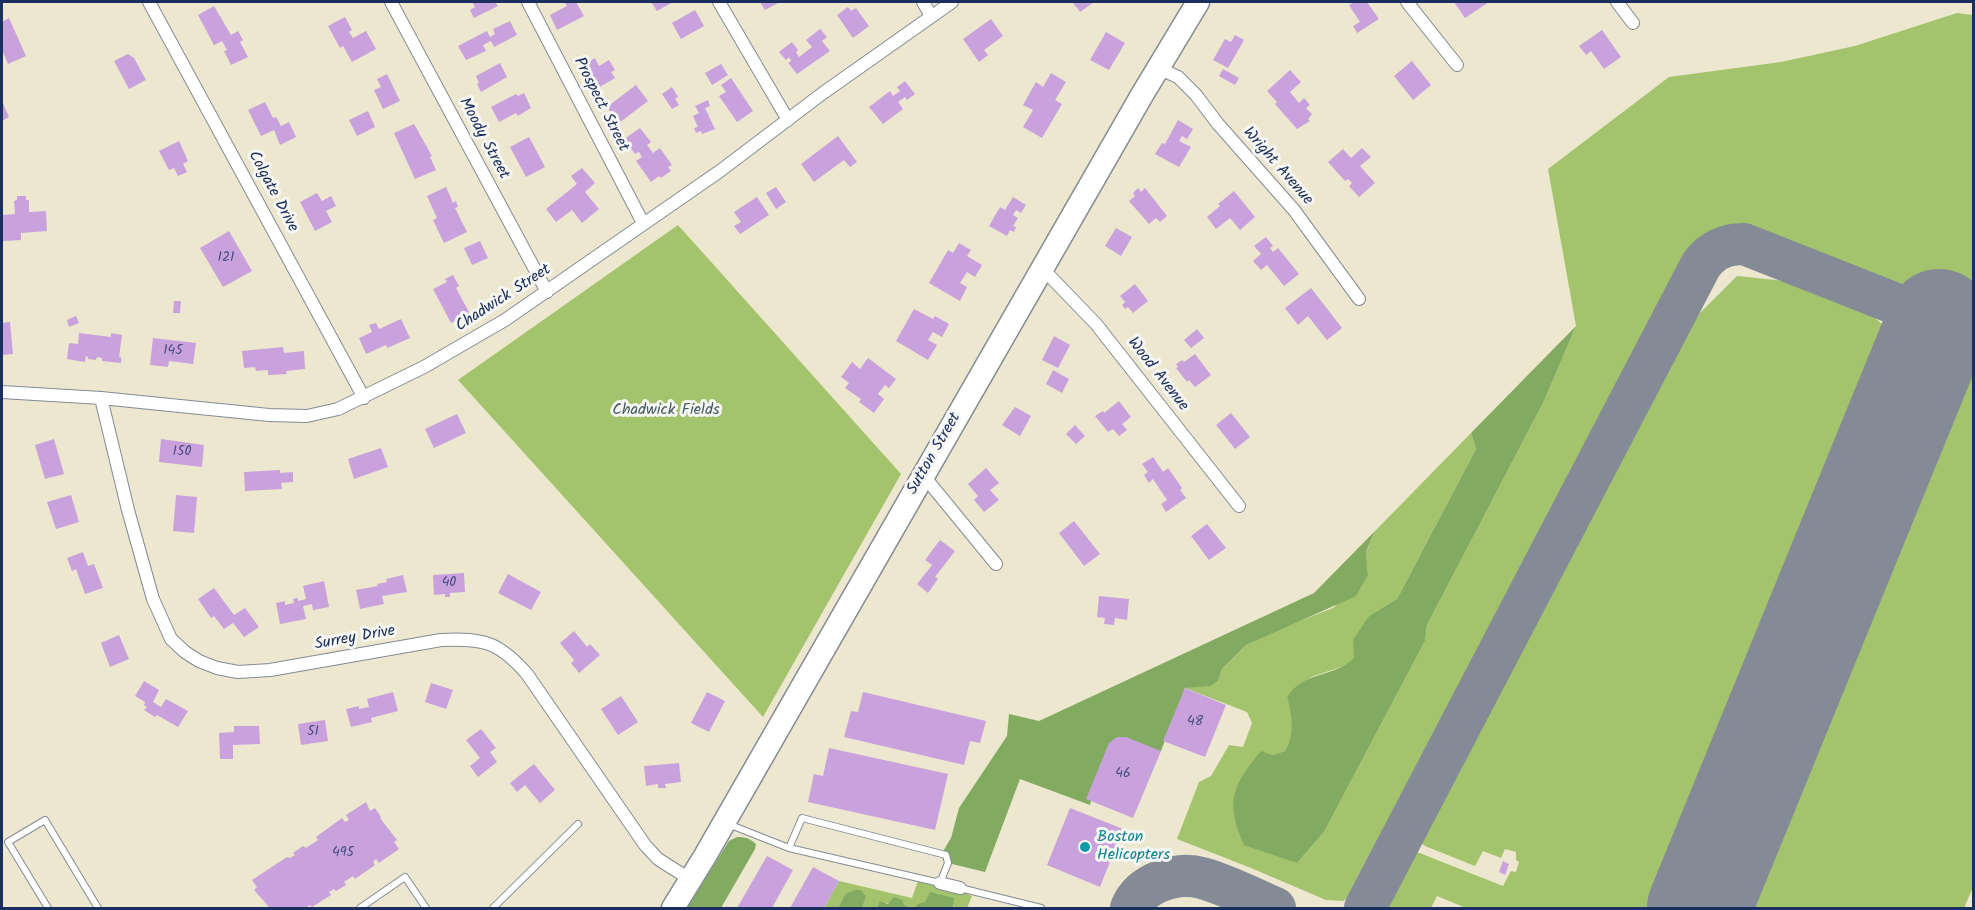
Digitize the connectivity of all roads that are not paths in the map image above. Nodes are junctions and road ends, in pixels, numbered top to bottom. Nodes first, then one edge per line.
1 (149, 2) edge
2 (391, 2) edge
3 (528, 2) edge
4 (718, 2) edge
5 (923, 2) edge
6 (952, 2) edge
7 (1198, 2) edge
8 (1407, 2) edge
9 (1617, 2) edge
10 (931, 16) junction
11 (1633, 23) dead end
12 (1457, 65) dead end
13 (1158, 68) junction
14 (788, 120) junction
15 (643, 223) junction
16 (1042, 268) junction
17 (547, 292) junction
18 (1359, 299) dead end
19 (2, 392) edge
20 (101, 398) junction
21 (364, 398) junction
22 (923, 475) junction
23 (1239, 506) dead end
24 (996, 564) dead end
25 (724, 822) junction
26 (578, 824) dead end
27 (789, 848) junction
28 (691, 880) junction
29 (940, 884) junction
30 (960, 888) joint
31 (371, 902) junction
32 (48, 909) edge
33 (98, 909) edge
34 (360, 909) edge
35 (375, 909) edge
36 (426, 909) edge
37 (493, 909) edge
38 (673, 909) edge
39 (1041, 909) edge

1 - 21 street, Colgate Drive
2 - 17 street, Moody Street
3 - 15 street, Prospect Street
4 - 14 street
5 - 10 street
6 - 10 street, Chadwick Street
7 - 13 highway, Sutton Street
8 - 12 street
9 - 11 street
10 - 14 street, Chadwick Street
13 - 16 highway, Sutton Street
13 - 18 street, Wright Avenue
14 - 15 street, Chadwick Street
15 - 17 street, Chadwick Street
16 - 22 highway, Sutton Street
16 - 23 street, Wood Avenue
17 - 21 street, Chadwick Street
19 - 20 street, Chadwick Street
20 - 21 street, Chadwick Street
20 - 28 street, Surrey Drive
22 - 24 street
22 - 25 highway, Sutton Street
25 - 27 lane
25 - 28 highway, Sutton Street
26 - 37 lane
27 - 29 lane
27 - 29 lane
28 - 38 highway, Sutton Street
29 - 30 street
30 - 39 lane
31 - 34 lane
31 - 35 lane
31 - 36 lane
32 - 33 lane

